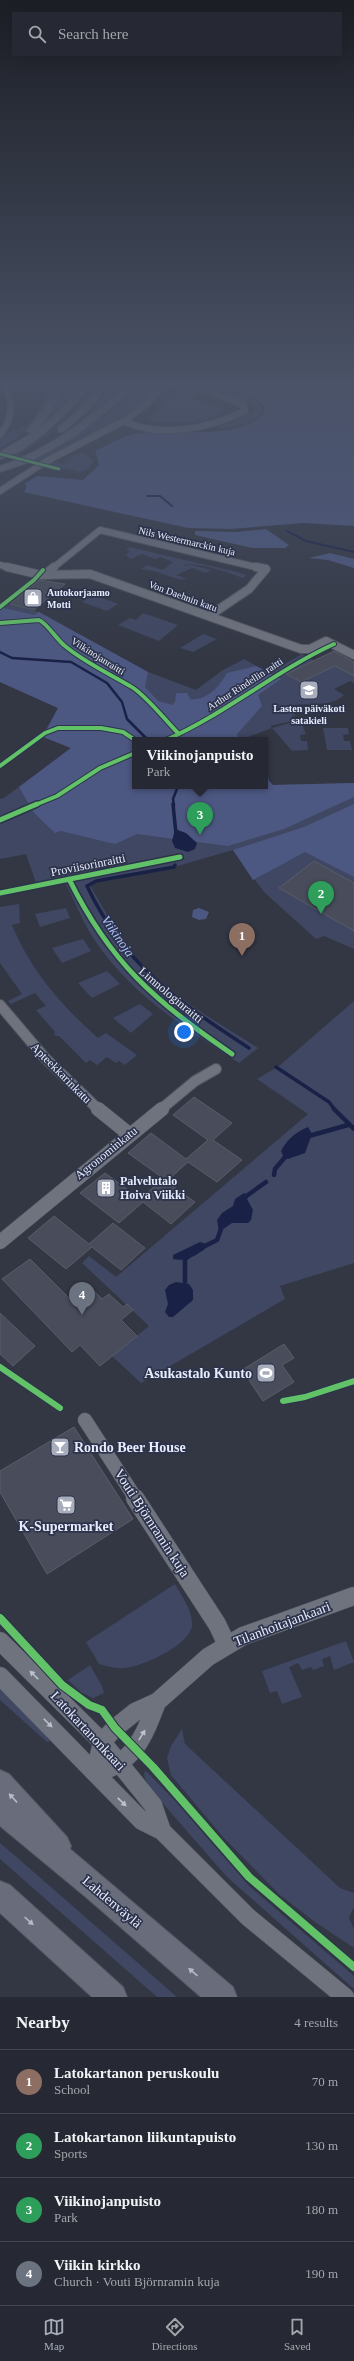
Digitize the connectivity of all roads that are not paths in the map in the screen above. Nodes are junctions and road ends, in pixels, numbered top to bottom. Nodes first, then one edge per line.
1 (26, 474) edge
2 (0, 491) edge
3 (0, 565) edge
4 (44, 575) junction
5 (209, 616) junction
6 (354, 655) edge
7 (0, 1005) edge
8 (216, 1069) dead end
9 (129, 1134) junction
10 (0, 1242) edge
11 (85, 1420) dead end
12 (354, 1596) edge
13 (0, 1641) edge
14 (227, 1645) junction
15 (0, 1676) edge
16 (157, 1702) junction
17 (102, 1742) junction
18 (120, 1764) junction
19 (95, 1773) junction
20 (0, 1783) edge
21 (0, 1809) edge
22 (162, 1831) junction
23 (96, 1888) junction
24 (0, 1895) edge
25 (113, 1997) edge
26 (223, 1997) edge
27 (345, 1997) edge

1 - 2 street
3 - 4 street, Von Daehnin katu
4 - 5 street, Von Daehnin katu
4 - 5 street, Nils Westermarckin kuja
5 - 6 street, Von Daehnin katu
7 - 9 street, Apteekkarinkatu
8 - 9 street, Agronominkatu
9 - 10 street, Agronominkatu
11 - 14 street, Vouti Björnramin kuja
12 - 14 street, Tilanhoitajankaari
17 -> 13 street, Latokartanonkaari
14 - 16 street, Tilanhoitajankaari
15 -> 19 street, Latokartanonkaari
16 - 17 street, Tilanhoitajankaari
18 -> 16 street, Tilanhoitajankaari
17 - 18 street, Latokartanonkaari
17 - 19 street
18 - 19 street, Tilanhoitajankaari
18 - 22 street, Latokartanonkaari
19 -> 22 street, Latokartanonkaari
23 -> 20 highway
21 - 23 highway, Lahdenväylä
22 - 27 street, Latokartanonkaari
26 -> 23 highway, Lahdenväylä
24 -> 25 highway

